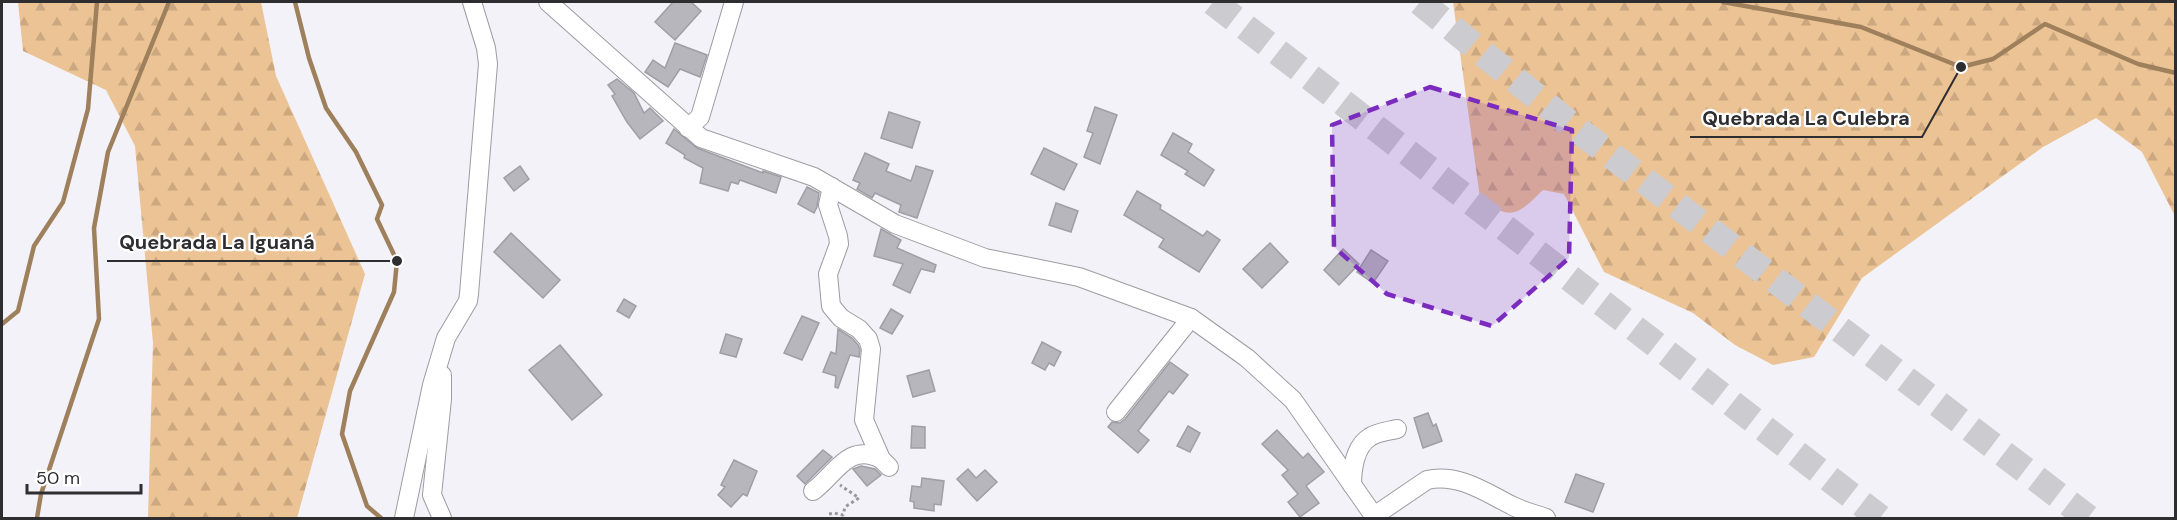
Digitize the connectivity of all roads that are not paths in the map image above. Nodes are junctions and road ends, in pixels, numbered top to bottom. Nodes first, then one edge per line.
1 (472, 2) edge
2 (548, 2) edge
3 (734, 2) edge
4 (688, 128) junction
5 (832, 187) junction
6 (1191, 318) junction
7 (442, 353) junction
8 (1116, 412) dead end
9 (1397, 429) dead end
10 (1352, 484) junction
11 (813, 491) dead end
12 (1375, 517) edge
13 (404, 519) edge
14 (442, 519) edge
15 (1546, 519) edge

1 - 7 street
2 - 4 street
3 - 4 street
4 - 5 street
5 - 6 street
5 - 11 street
6 - 8 street
6 - 10 street
7 - 13 street
7 - 14 street
9 - 10 street
10 - 12 street
12 - 15 street

